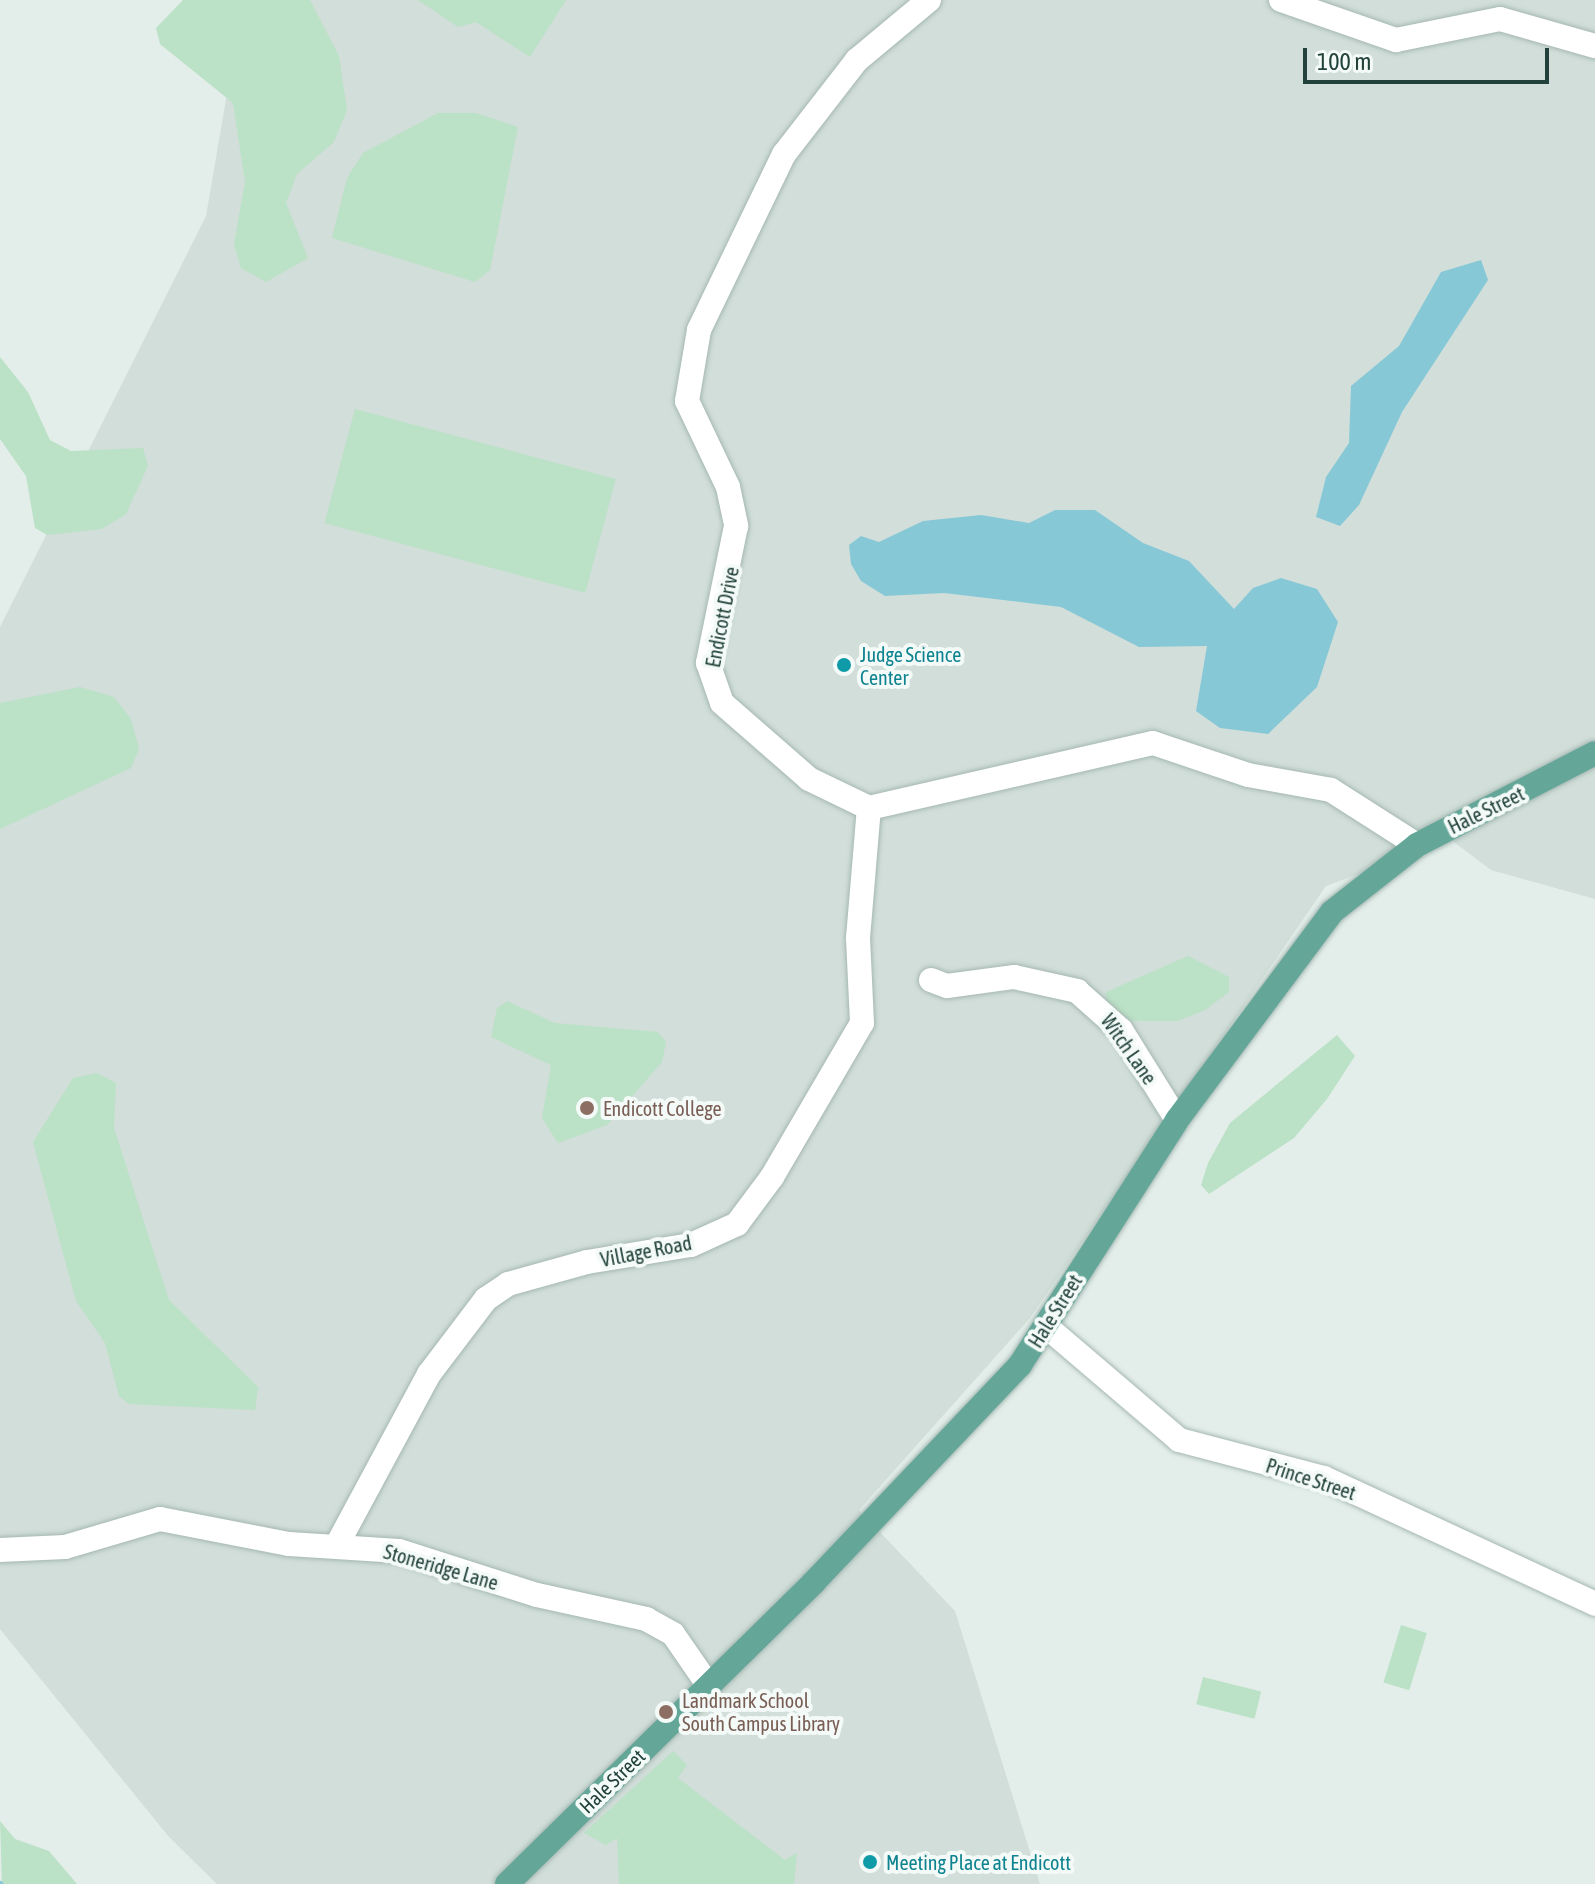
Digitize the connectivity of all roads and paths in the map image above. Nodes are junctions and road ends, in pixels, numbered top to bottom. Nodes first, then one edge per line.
1 (929, 0) edge
2 (1281, 0) edge
3 (1595, 46) edge
4 (1595, 753) edge
5 (869, 808) junction
6 (1417, 845) junction
7 (931, 980) dead end
8 (1177, 1120) junction
9 (1048, 1328) junction
10 (338, 1543) junction
11 (0, 1550) edge
12 (1595, 1604) edge
13 (709, 1686) junction
14 (507, 1884) edge

1 - 5 street, Endicott Drive
2 - 3 street
4 - 6 main road, Hale Street
5 - 6 street
5 - 10 street, Village Road
6 - 8 main road, Hale Street
7 - 8 street, Witch Lane
8 - 9 main road, Hale Street
9 - 12 street, Prince Street
9 - 13 main road, Hale Street
10 - 11 street, Stoneridge Lane
10 - 13 street, Stoneridge Lane
13 - 14 main road, Hale Street

